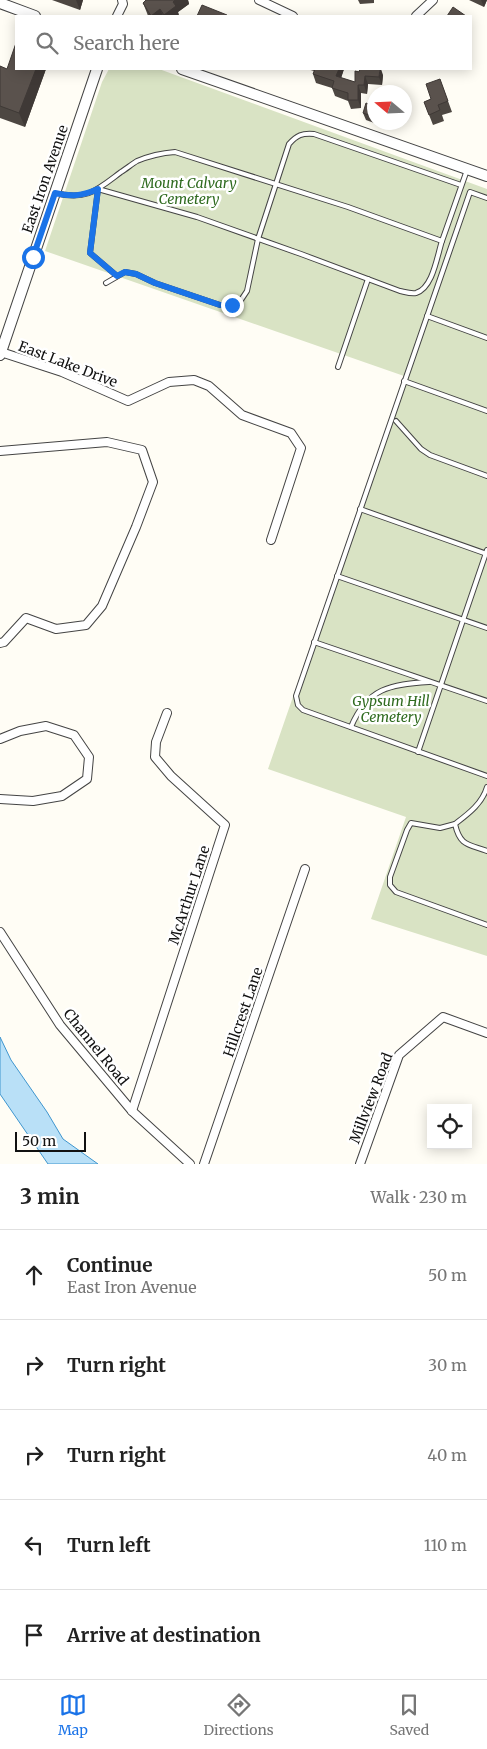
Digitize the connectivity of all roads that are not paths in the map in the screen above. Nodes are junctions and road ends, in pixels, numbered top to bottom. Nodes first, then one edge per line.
1 (259, 0) edge
2 (433, 0) edge
3 (124, 1) edge
4 (0, 4) edge
5 (33, 15) edge
6 (117, 15) edge
7 (291, 15) edge
8 (417, 15) edge
9 (97, 70) edge
10 (185, 70) edge
11 (467, 169) junction
12 (487, 176) edge
13 (277, 184) junction
14 (461, 185) junction
15 (98, 189) junction
16 (55, 193) junction
17 (487, 198) edge
18 (258, 239) junction
19 (442, 240) junction
20 (117, 276) junction
21 (368, 279) junction
22 (106, 283) dead end
23 (427, 316) junction
24 (487, 338) edge
25 (0, 353) edge
26 (338, 367) dead end
27 (404, 381) junction
28 (487, 411) edge
29 (396, 421) dead end
30 (0, 451) edge
31 (487, 476) edge
32 (360, 509) junction
33 (271, 540) dead end
34 (487, 552) edge
35 (337, 576) junction
36 (463, 620) junction
37 (487, 628) edge
38 (314, 642) junction
39 (0, 643) edge
40 (432, 682) junction
41 (441, 685) junction
42 (487, 701) edge
43 (167, 713) dead end
44 (351, 727) junction
45 (0, 739) edge
46 (418, 752) junction
47 (487, 776) edge
48 (487, 787) edge
49 (0, 799) edge
50 (455, 824) junction
51 (487, 851) edge
52 (305, 869) dead end
53 (487, 925) edge
54 (0, 932) edge
55 (487, 1033) edge
56 (132, 1111) junction
57 (190, 1164) edge
58 (204, 1164) edge
59 (360, 1164) edge

1 - 7 street
2 - 8 street
3 - 6 street
4 - 5 street
9 - 16 street, East Iron Avenue
10 - 11 street
11 - 12 street
11 - 14 lane
13 - 14 lane
13 - 15 lane
13 - 18 lane
13 - 19 lane
14 - 19 lane
15 - 16 lane
15 - 18 lane
15 - 20 lane
16 - 25 street, East Iron Avenue
17 - 23 lane
18 - 20 lane
18 - 21 lane
19 - 21 lane
20 - 22 lane
21 - 26 lane
23 - 24 lane
23 - 27 lane
25 - 33 street, East Lake Drive
27 - 28 lane
27 - 32 lane
29 - 31 lane
30 - 39 street
32 - 34 lane
32 - 35 lane
34 - 36 lane
35 - 36 lane
35 - 38 lane
36 - 37 lane
36 - 41 lane
38 - 40 lane
38 - 44 lane
40 - 41 lane
40 - 44 lane
41 - 42 lane
41 - 46 lane
43 - 56 street, McArthur Lane
44 - 46 lane
45 - 49 street
46 - 47 lane
48 - 50 lane
50 - 51 lane
50 - 53 lane
52 - 58 street, Hillcrest Lane
54 - 56 street, Channel Road
55 - 59 street, Millview Road
56 - 57 street, Channel Road

